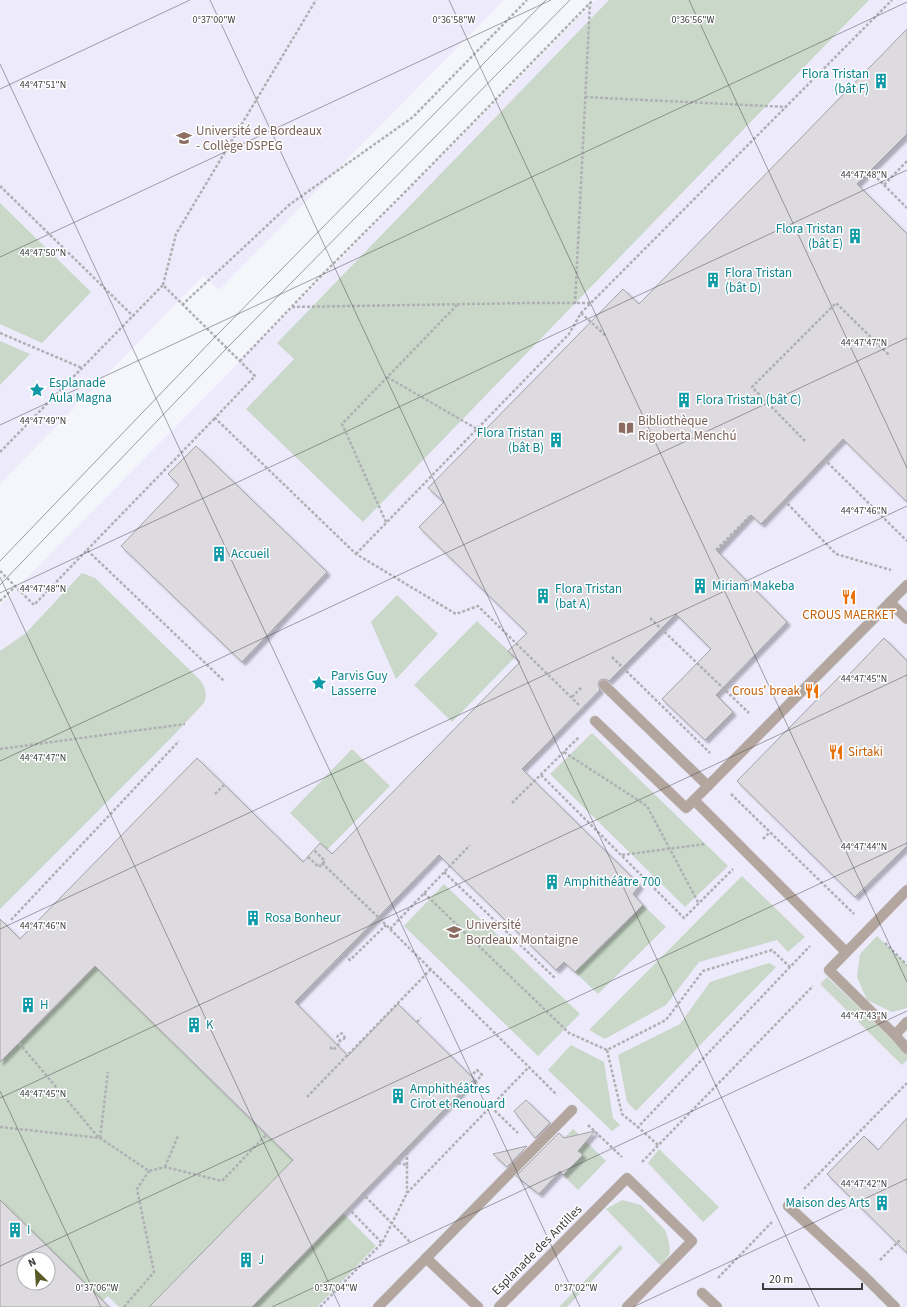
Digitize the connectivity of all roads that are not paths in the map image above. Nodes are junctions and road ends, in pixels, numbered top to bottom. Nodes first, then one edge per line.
1 (907, 585) edge
2 (890, 602) junction
3 (907, 618) edge
4 (604, 685) dead end
5 (595, 721) road end
6 (712, 782) junction
7 (694, 800) junction
8 (907, 890) edge
9 (846, 952) junction
10 (907, 1022) edge
11 (895, 1035) junction
12 (907, 1048) edge
13 (572, 1110) road end
14 (788, 1206) dead end
15 (426, 1258) junction
16 (702, 1293) dead end
17 (378, 1307) edge
18 (478, 1307) edge
19 (499, 1307) edge
20 (627, 1307) edge
21 (717, 1307) edge
22 (895, 1307) edge

1 - 2 street
2 - 3 street
2 - 6 street
4 - 6 street
5 - 7 street
6 - 7 street
7 - 9 street
8 - 9 street
9 - 11 street
10 - 11 street
11 - 12 street
13 - 15 street
14 - 22 street
15 - 17 street
15 - 18 street
16 - 21 street
19 - 20 street, Esplanade des Antilles

